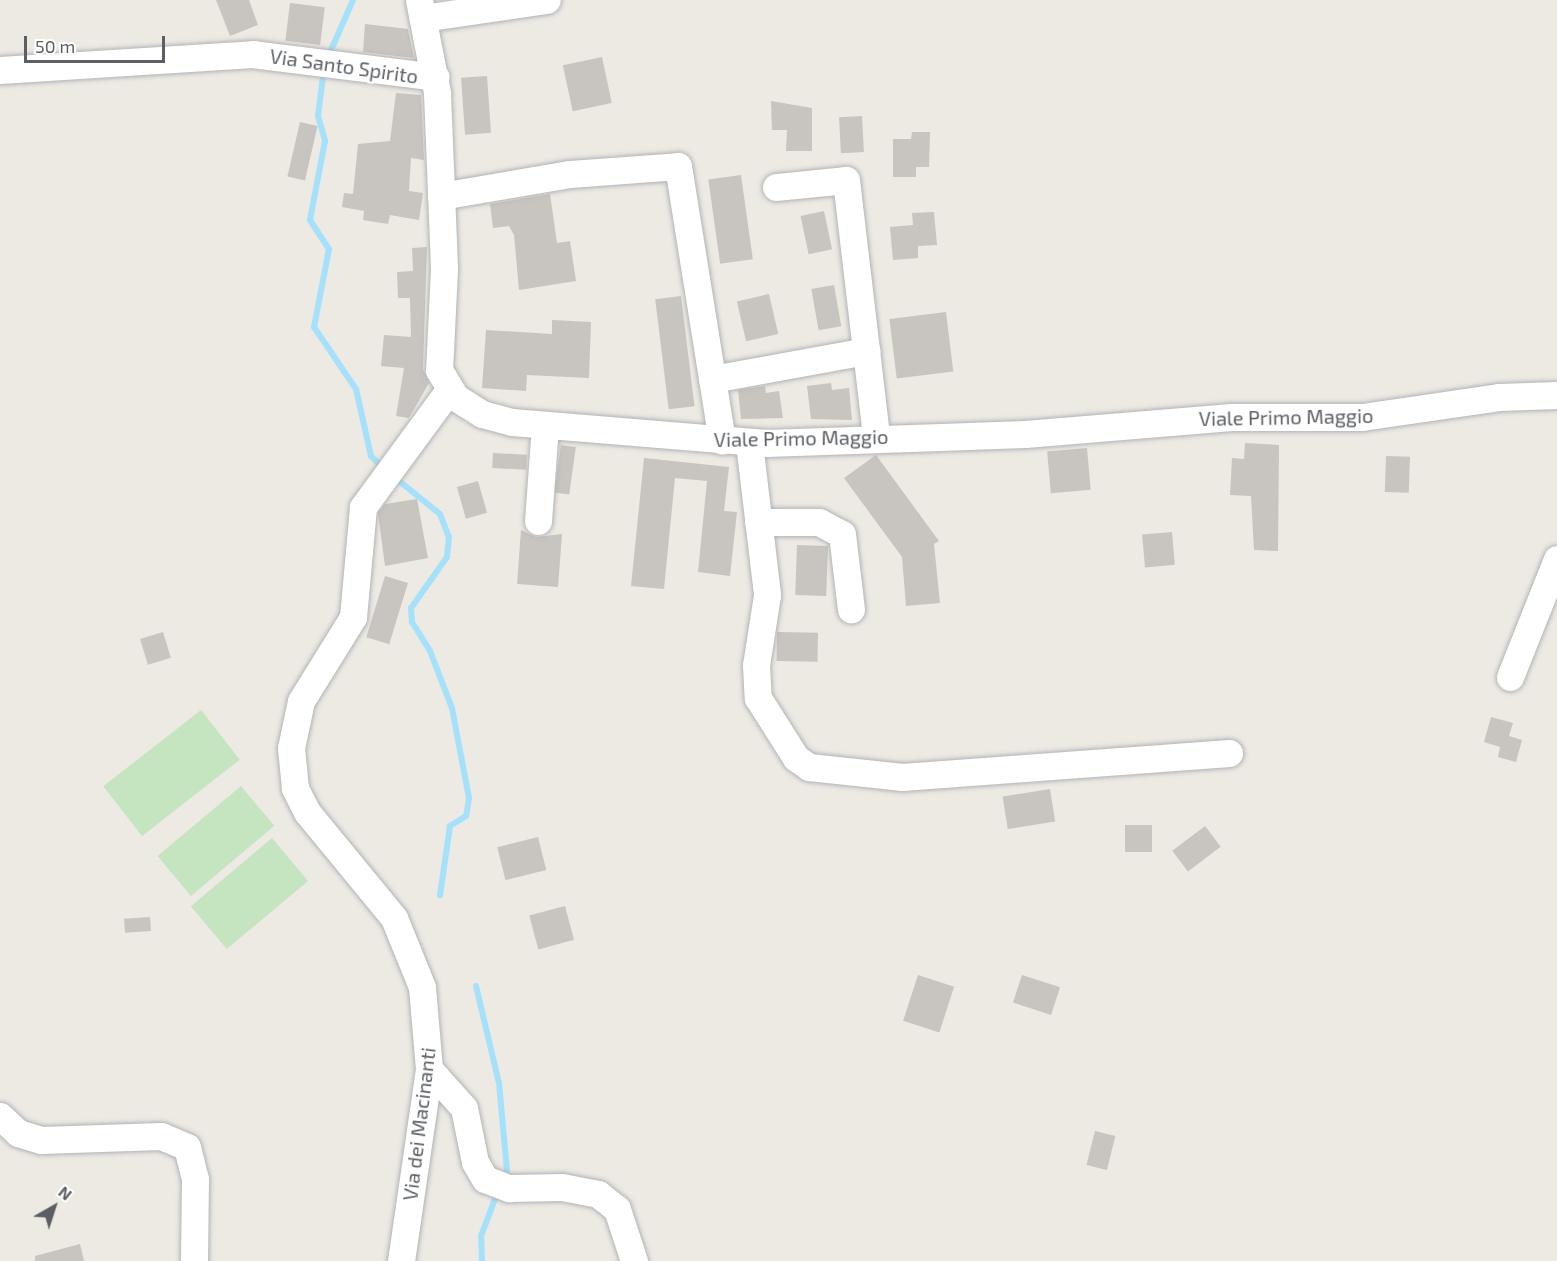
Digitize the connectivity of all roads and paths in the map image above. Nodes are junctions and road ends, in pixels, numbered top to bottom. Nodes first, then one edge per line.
1 (547, 0) edge
2 (421, 9) edge
3 (0, 70) edge
4 (436, 77) junction
5 (776, 188) dead end
6 (441, 196) junction
7 (866, 351) junction
8 (712, 379) junction
9 (449, 390) junction
10 (1557, 395) edge
11 (545, 425) junction
12 (876, 436) junction
13 (722, 441) junction
14 (749, 443) junction
15 (538, 521) dead end
16 (758, 522) junction
17 (1557, 559) edge
18 (851, 609) dead end
19 (1510, 678) dead end
20 (1229, 753) dead end
21 (429, 1069) junction
22 (0, 1116) edge
23 (194, 1261) edge
24 (401, 1261) edge
25 (634, 1261) edge

1 - 2 street
2 - 4 street
3 - 4 street, Via Santo Spirito
4 - 6 street
5 - 7 street
6 - 8 street
6 - 9 street
7 - 8 street
7 - 12 street
8 - 13 street
9 - 11 street, Viale Primo Maggio
9 - 21 street, Via dei Macinanti
10 - 12 street, Viale Primo Maggio
11 - 13 street, Viale Primo Maggio
11 - 15 street
12 - 14 street, Viale Primo Maggio
13 - 14 street, Viale Primo Maggio
14 - 16 street
16 - 18 street
16 - 20 street
17 - 19 street
21 - 24 street, Via dei Macinanti
21 - 25 street
22 - 23 street

